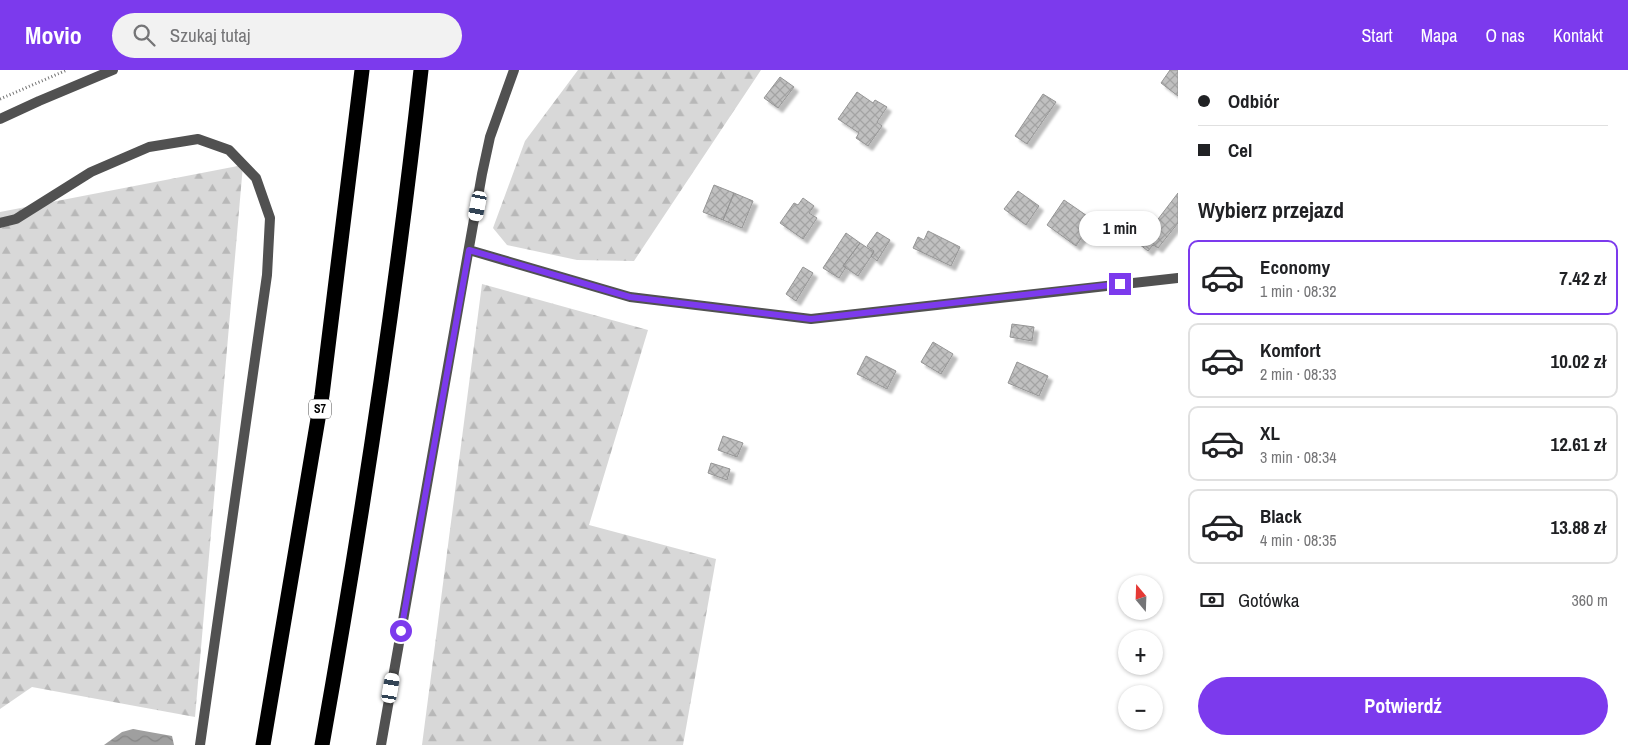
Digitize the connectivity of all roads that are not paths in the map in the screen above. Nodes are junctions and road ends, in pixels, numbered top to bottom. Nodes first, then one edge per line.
1 (113, 70) edge
2 (362, 70) edge
3 (421, 70) edge
4 (514, 70) edge
5 (0, 119) edge
6 (0, 223) edge
7 (469, 250) junction
8 (1178, 278) edge
9 (200, 745) edge
10 (263, 745) edge
11 (322, 745) edge
12 (381, 745) edge

1 - 5 street
2 - 10 highway, S7
3 - 11 highway
4 - 7 street
6 - 9 street
7 - 8 street
7 - 12 street

